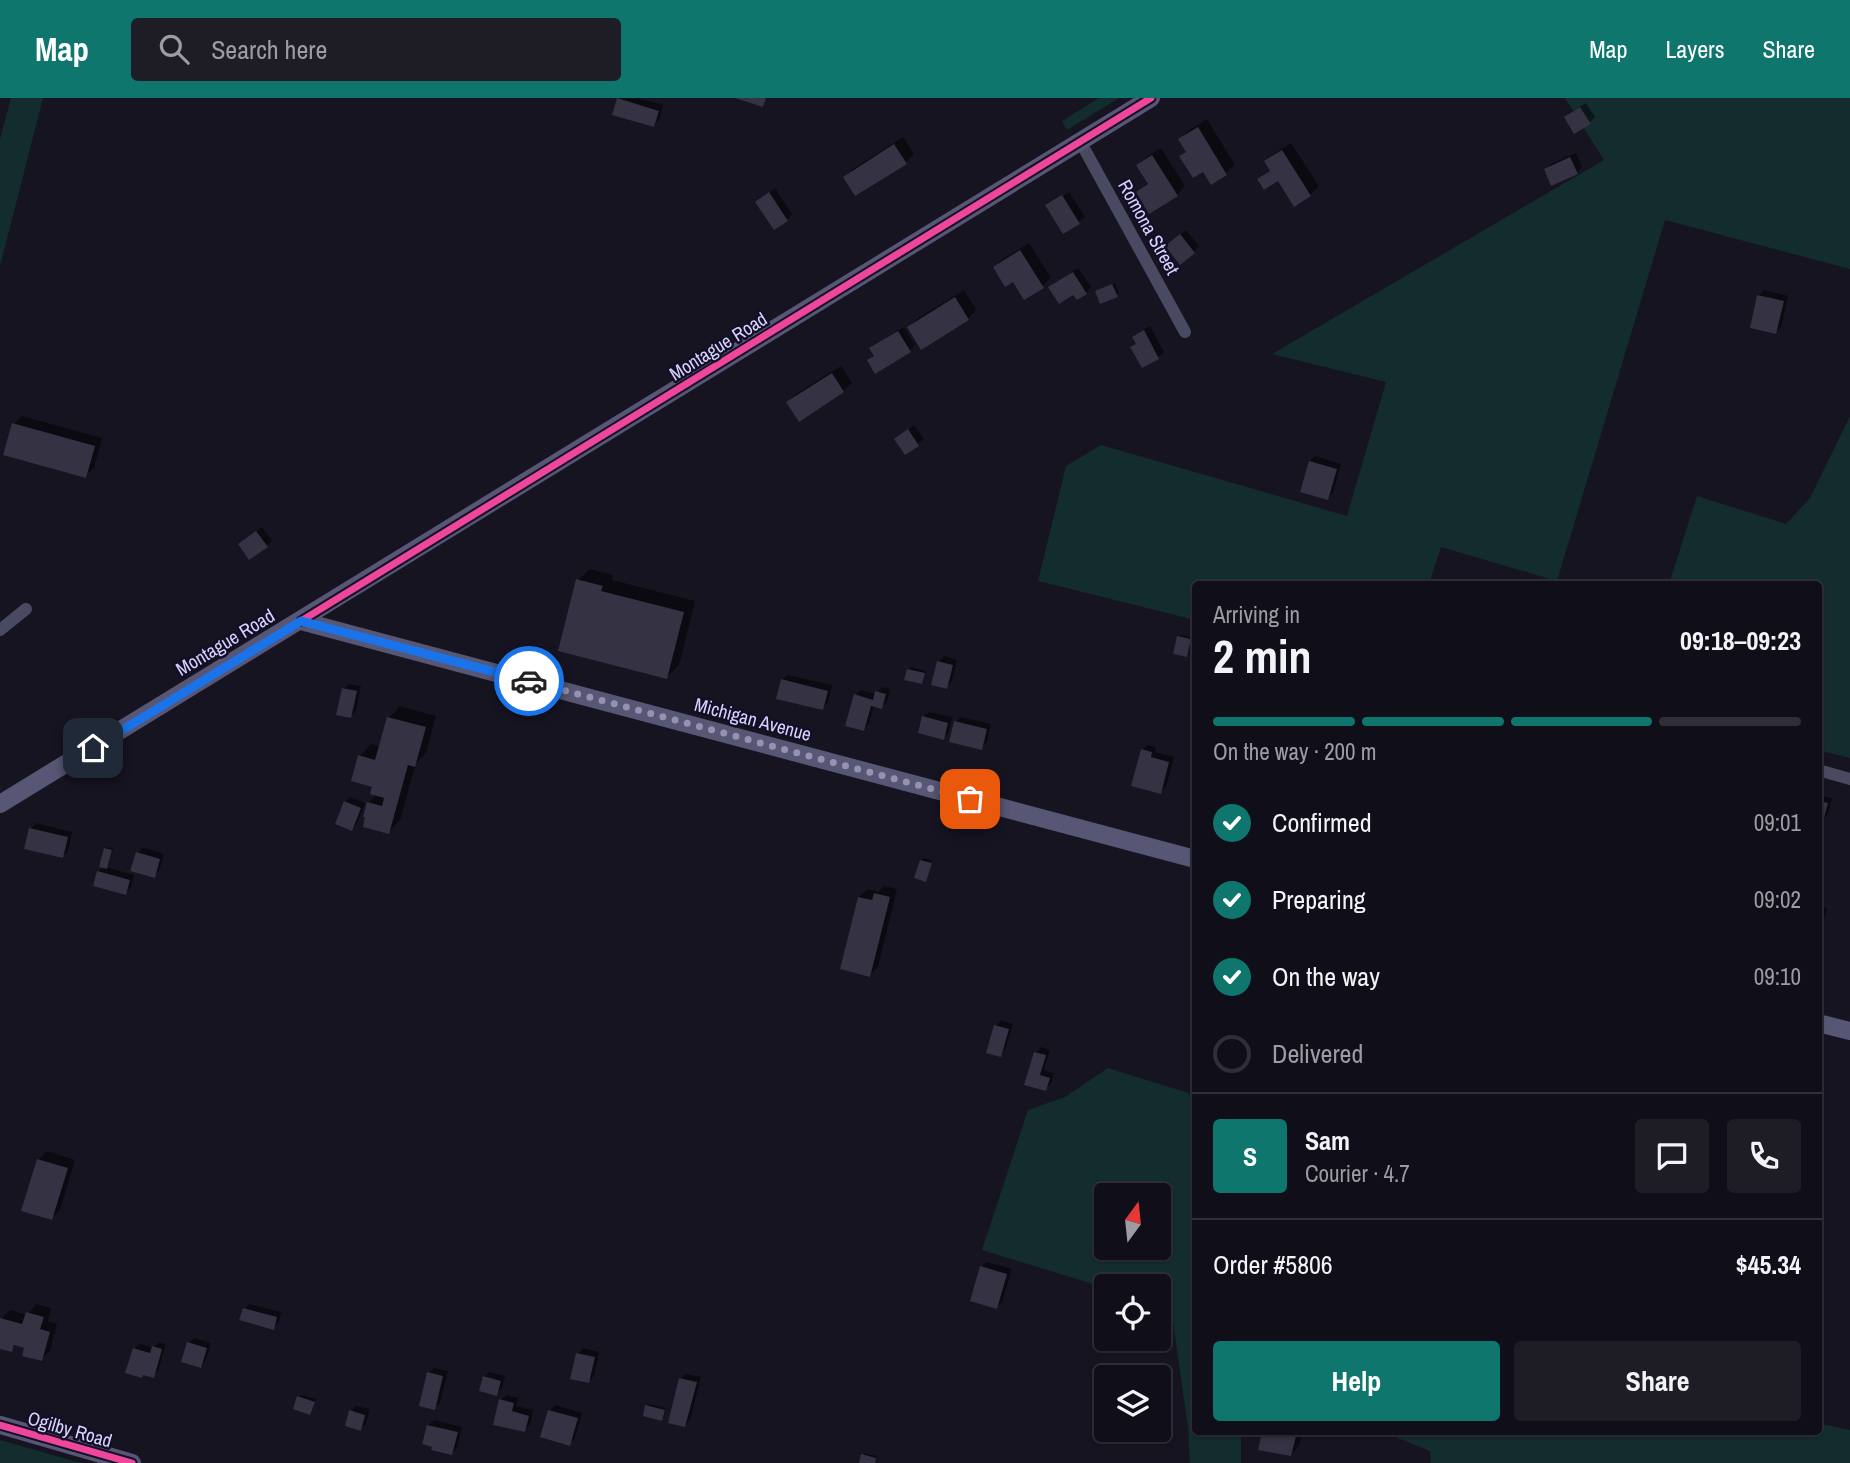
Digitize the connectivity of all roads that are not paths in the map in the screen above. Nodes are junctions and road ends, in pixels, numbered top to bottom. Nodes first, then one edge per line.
1 (1151, 98) edge
2 (1080, 141) junction
3 (1185, 332) dead end
4 (26, 609) dead end
5 (301, 621) junction
6 (0, 630) edge
7 (1822, 772) edge
8 (1850, 779) edge
9 (0, 804) edge
10 (1192, 858) edge
11 (1822, 1024) edge
12 (1850, 1031) edge
13 (0, 1425) edge
14 (132, 1463) edge

1 - 2 main road, Montague Road
2 - 3 street, Romona Street
2 - 5 main road, Montague Road
4 - 6 street
5 - 9 main road, Montague Road
5 - 10 main road, Michigan Avenue
7 - 8 street
11 - 12 main road
13 - 14 main road, Ogilby Road

